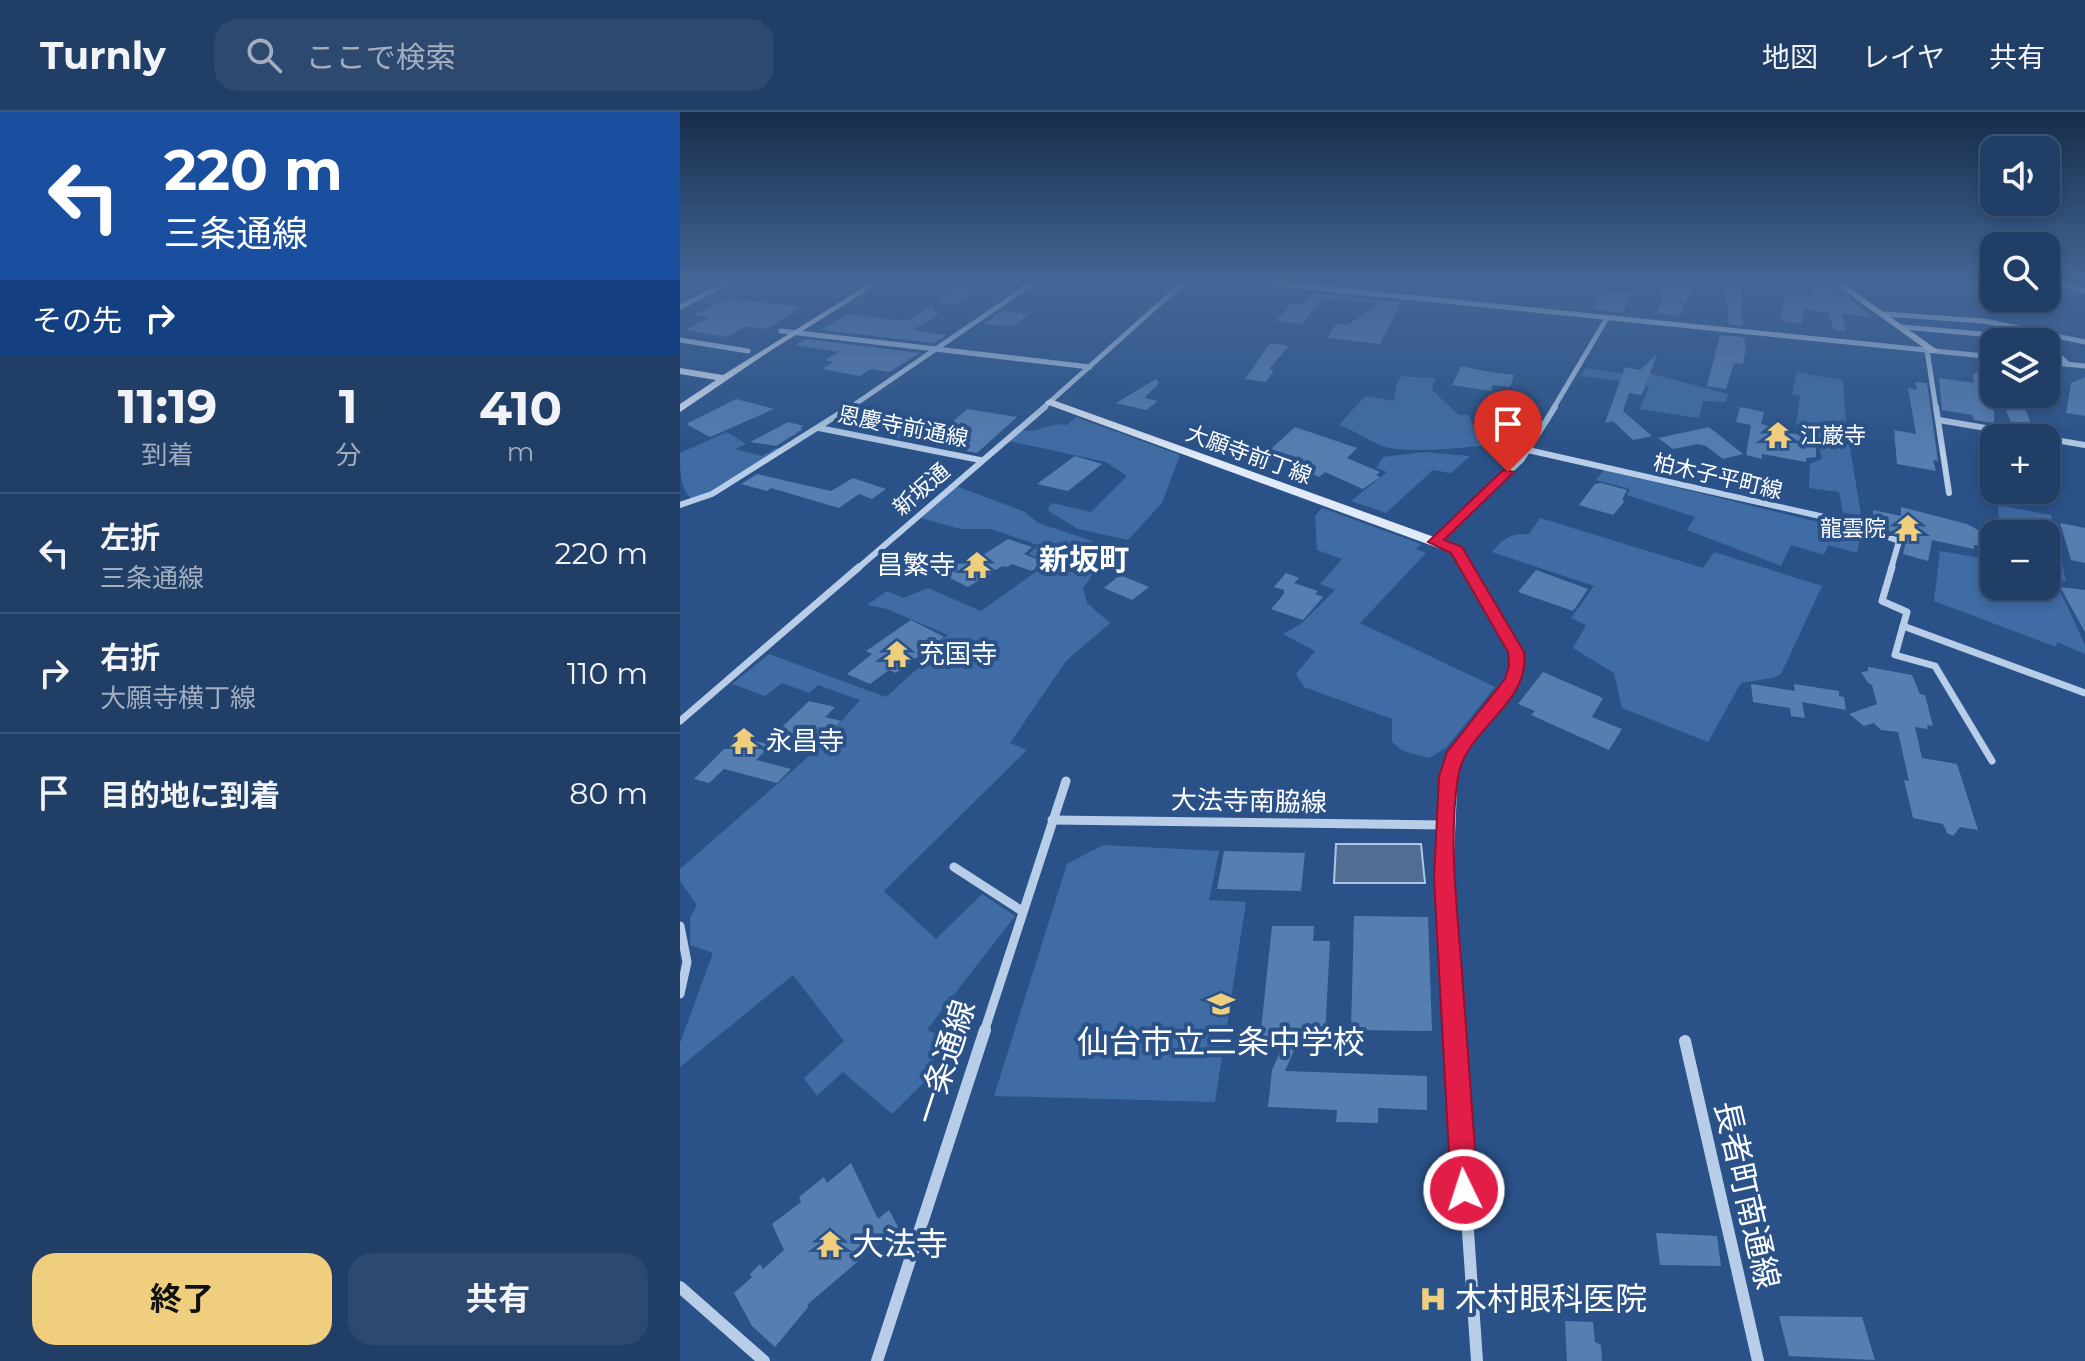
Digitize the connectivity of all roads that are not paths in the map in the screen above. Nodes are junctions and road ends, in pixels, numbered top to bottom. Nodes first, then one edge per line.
1 (682, 340) edge
2 (766, 340) edge
3 (784, 340) edge
4 (850, 340) edge
5 (950, 340) edge
6 (1120, 340) edge
7 (1594, 340) edge
8 (1833, 340) edge
9 (1919, 340) edge
10 (1931, 350) junction
11 (748, 351) junction
12 (932, 351) junction
13 (1980, 355) edge
14 (2060, 357) edge
15 (2060, 363) edge
16 (2068, 364) junction
17 (2085, 366) edge
18 (1090, 367) junction
19 (680, 371) edge
20 (711, 376) junction
21 (725, 378) junction
22 (680, 398) edge
23 (1050, 402) junction
24 (680, 411) edge
25 (1939, 420) junction
26 (819, 428) junction
27 (2085, 445) edge
28 (1528, 450) junction
29 (980, 460) junction
30 (1949, 493) dead end
31 (680, 505) edge
32 (1435, 542) junction
33 (1903, 626) junction
34 (2085, 693) edge
35 (680, 721) edge
36 (1992, 761) dead end
37 (1066, 781) dead end
38 (1052, 820) junction
39 (1446, 825) junction
40 (954, 867) dead end
41 (1444, 878) joint
42 (1022, 911) junction
43 (680, 926) edge
44 (680, 994) edge
45 (1685, 1041) dead end
46 (680, 1287) edge
47 (764, 1361) edge
48 (877, 1361) edge
49 (1477, 1361) edge
50 (1758, 1361) edge

1 - 11 street
2 - 11 street
3 - 21 street
4 - 12 street
5 - 12 street
6 - 18 street, 新坂通
7 - 28 street
8 - 10 street
9 - 10 street
10 - 13 street
10 - 25 street
11 - 20 street
12 - 18 street
12 - 26 street
14 - 16 street
15 - 16 street
16 - 17 street
18 - 23 street, 新坂通
19 - 20 street
20 - 21 street
20 - 22 street
21 - 24 street
23 - 29 street, 新坂通
23 - 32 street, 大願寺前丁線
25 - 27 street
25 - 30 street
26 - 29 street, 恩慶寺前通線
26 - 31 street
28 - 32 street
28 - 33 street, 柏木子平町線
29 - 35 street, 新坂通
32 - 39 street, 大願寺前丁線
33 - 34 street
33 - 36 street
37 - 38 street, 一条通線
38 - 39 street, 大法寺南脇線
38 - 42 street, 一条通線
39 - 41 street
40 - 42 street
41 - 49 street
42 - 48 street, 一条通線
43 - 44 street
45 - 50 street, 長者町南通線
46 - 47 street

